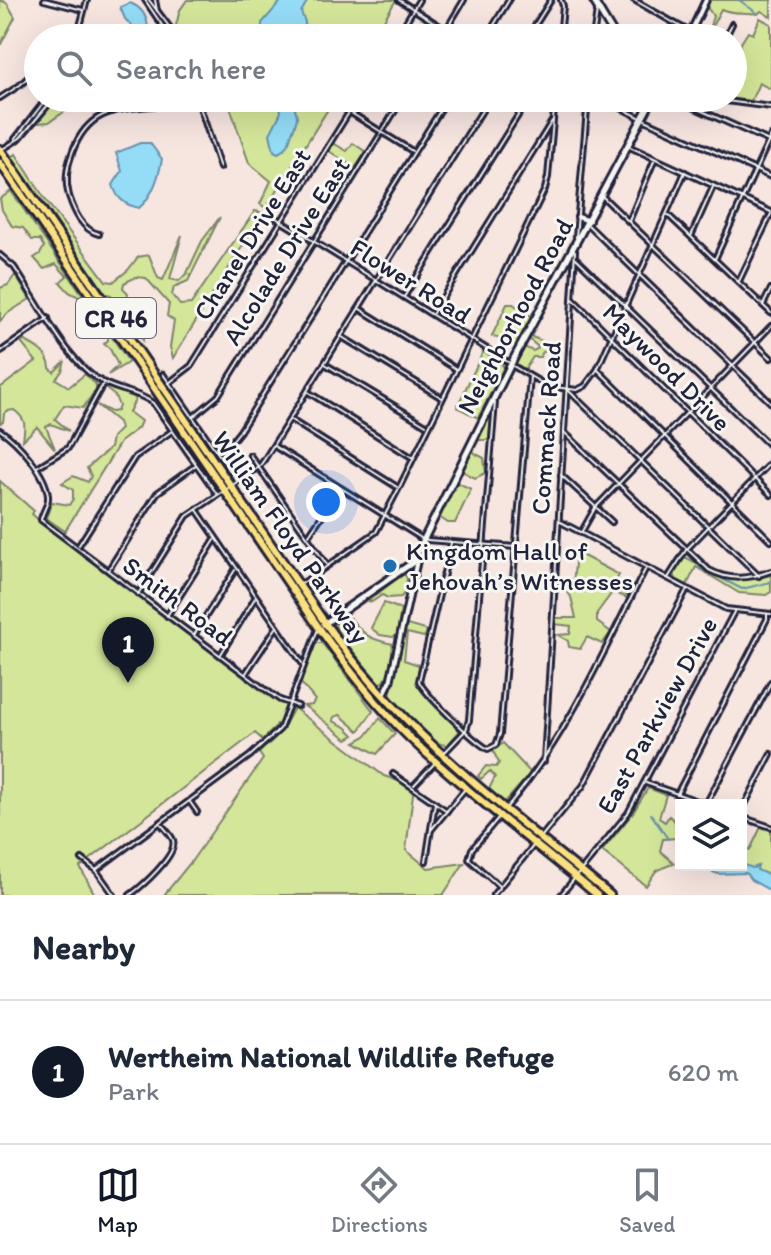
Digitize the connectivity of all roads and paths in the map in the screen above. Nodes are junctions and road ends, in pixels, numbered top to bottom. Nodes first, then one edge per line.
1 (44, 0) edge
2 (87, 0) edge
3 (147, 0) edge
4 (155, 0) edge
5 (399, 0) edge
6 (419, 0) edge
7 (464, 0) edge
8 (509, 0) edge
9 (551, 0) edge
10 (561, 0) edge
11 (593, 0) edge
12 (634, 0) edge
13 (703, 1) edge
14 (413, 9) junction
15 (84, 10) junction
16 (597, 10) junction
17 (157, 12) junction
18 (80, 24) edge
19 (160, 24) edge
20 (167, 24) edge
21 (404, 24) edge
22 (437, 24) edge
23 (450, 24) edge
24 (494, 24) edge
25 (536, 24) edge
26 (561, 24) edge
27 (595, 24) edge
28 (606, 24) edge
29 (672, 24) edge
30 (694, 24) edge
31 (24, 81) edge
32 (0, 98) edge
33 (747, 104) edge
34 (771, 107) edge
35 (36, 112) edge
36 (43, 112) edge
37 (109, 112) edge
38 (202, 112) edge
39 (350, 112) joint
40 (394, 112) edge
41 (439, 112) edge
42 (481, 112) edge
43 (520, 112) edge
44 (554, 112) edge
45 (587, 112) edge
46 (628, 112) edge
47 (646, 112) edge
48 (704, 112) edge
49 (642, 119) junction
50 (553, 120) junction
51 (382, 132) junction
52 (771, 136) edge
53 (15, 140) junction
54 (770, 142) edge
55 (628, 146) junction
56 (0, 150) edge
57 (414, 152) junction
58 (655, 160) junction
59 (0, 163) edge
60 (220, 168) dead end
61 (755, 170) junction
62 (685, 172) junction
63 (771, 177) edge
64 (713, 186) junction
65 (602, 196) junction
66 (743, 199) junction
67 (268, 213) dead end
68 (771, 213) edge
69 (667, 214) junction
70 (578, 217) junction
71 (281, 221) junction
72 (629, 221) junction
73 (588, 223) junction
74 (99, 234) dead end
75 (691, 236) junction
76 (313, 242) junction
77 (653, 244) junction
78 (574, 247) junction
79 (0, 255) edge
80 (575, 257) junction
81 (715, 259) junction
82 (346, 262) junction
83 (639, 275) junction
84 (376, 280) junction
85 (739, 282) junction
86 (771, 289) edge
87 (404, 297) junction
88 (572, 299) junction
89 (763, 305) junction
90 (625, 306) junction
91 (359, 308) junction
92 (771, 313) edge
93 (432, 314) junction
94 (48, 318) junction
95 (771, 326) edge
96 (341, 336) junction
97 (611, 336) junction
98 (470, 340) junction
99 (755, 342) junction
100 (0, 352) edge
101 (771, 358) edge
102 (324, 363) junction
103 (511, 364) junction
104 (732, 366) junction
105 (456, 369) junction
106 (597, 370) junction
107 (163, 374) dead end
108 (530, 377) junction
109 (104, 383) junction
110 (169, 383) junction
111 (710, 388) junction
112 (567, 389) junction
113 (307, 392) junction
114 (494, 397) junction
115 (443, 399) junction
116 (771, 403) edge
117 (688, 411) junction
118 (193, 417) junction
119 (290, 420) junction
120 (427, 426) junction
121 (0, 430) edge
122 (173, 431) junction
123 (563, 432) junction
124 (663, 437) junction
125 (273, 445) junction
126 (771, 447) edge
127 (217, 452) junction
128 (250, 455) dead end
129 (413, 458) junction
130 (641, 460) junction
131 (771, 462) edge
132 (197, 465) junction
133 (259, 467) junction
134 (35, 469) junction
135 (560, 474) junction
136 (755, 480) junction
137 (618, 484) junction
138 (231, 487) junction
139 (399, 488) junction
140 (339, 489) junction
141 (218, 495) junction
142 (771, 495) edge
143 (732, 503) junction
144 (595, 508) junction
145 (196, 509) junction
146 (383, 516) junction
147 (558, 521) junction
148 (612, 522) dead end
149 (709, 526) junction
150 (581, 533) junction
151 (308, 536) junction
152 (216, 539) junction
153 (424, 539) junction
154 (771, 541) edge
155 (451, 543) junction
156 (483, 545) junction
157 (78, 547) junction
158 (516, 547) junction
159 (686, 550) junction
160 (418, 554) junction
161 (327, 566) junction
162 (409, 566) junction
163 (646, 568) junction
164 (236, 569) junction
165 (108, 570) junction
166 (771, 571) edge
167 (759, 576) junction
168 (411, 577) junction
169 (668, 579) junction
170 (299, 586) junction
171 (687, 589) junction
172 (138, 594) junction
173 (256, 597) junction
174 (734, 612) junction
175 (769, 614) edge
176 (167, 616) junction
177 (322, 626) junction
178 (276, 627) junction
179 (193, 636) junction
180 (312, 640) junction
181 (327, 640) junction
182 (220, 656) junction
183 (303, 665) junction
184 (246, 674) junction
185 (771, 682) edge
186 (383, 697) junction
187 (290, 704) junction
188 (298, 706) dead end
189 (466, 730) junction
190 (771, 754) edge
191 (439, 759) junction
192 (544, 761) junction
193 (393, 774) dead end
194 (645, 783) junction
195 (414, 786) junction
196 (467, 787) junction
197 (677, 794) junction
198 (692, 799) edge
199 (711, 799) edge
200 (189, 801) junction
201 (747, 802) edge
202 (435, 803) junction
203 (447, 811) junction
204 (197, 812) dead end
205 (503, 812) junction
206 (747, 816) edge
207 (161, 823) junction
208 (770, 826) edge
209 (430, 831) junction
210 (538, 841) junction
211 (82, 859) dead end
212 (426, 861) dead end
213 (96, 870) junction
214 (578, 874) junction
215 (500, 887) junction
216 (114, 895) edge
217 (130, 895) edge
218 (493, 895) edge
219 (561, 895) edge
220 (597, 895) edge
221 (610, 895) edge

1 - 15 street
2 - 15 street
3 - 17 street
3 - 19 street
4 - 17 street
5 - 14 street
6 - 14 street
7 - 23 street
8 - 24 street
9 - 25 street
10 - 26 street
11 - 16 main road
12 - 29 street
13 - 30 street
14 - 21 street
14 - 22 street
15 - 18 street
16 - 27 street
16 - 28 main road
17 - 20 street
31 - 32 street
33 - 34 street
35 - 53 street
36 - 53 street
37 - 74 street
38 - 60 street
39 - 51 street
39 - 71 street, Chanel Drive East
40 - 51 street, Alcolade Drive East
41 - 57 street
42 - 84 street
43 - 87 street
44 - 50 street
45 - 70 street, Commack Road
46 - 49 street
47 - 49 main road, Neighborhood Road
48 - 54 street
49 - 55 main road, Neighborhood Road
49 - 61 street
50 - 93 street
50 - 98 street
51 - 57 street
51 - 76 street, Alcolade Drive East
52 - 54 street
53 - 56 street
54 - 61 street
55 - 58 street
55 - 65 main road, Neighborhood Road
56 - 138 highway, William Floyd Parkway / CR 46
57 - 82 street
58 - 62 street
58 - 72 street
59 - 138 highway, William Floyd Parkway / CR 46
61 - 63 street
61 - 66 street
62 - 64 street
62 - 69 street
64 - 66 street
64 - 75 street
65 - 72 street
65 - 73 main road, Neighborhood Road
66 - 68 street
66 - 81 street
67 - 71 street, Flower Road
68 - 85 street
69 - 75 street
69 - 77 street
70 - 73 street
70 - 78 street, Commack Road
71 - 76 street, Flower Road
71 - 110 street, Chanel Drive East
72 - 77 street
73 - 78 main road, Neighborhood Road
73 - 83 street
75 - 81 street
76 - 82 street, Flower Road
76 - 118 street, Alcolade Drive East
77 - 83 street
77 - 99 street
78 - 80 street, Commack Road
78 - 103 main road, Neighborhood Road
79 - 94 street
80 - 88 street, Commack Road
80 - 90 street
81 - 85 street
82 - 84 street, Flower Road
82 - 127 street
83 - 90 street
83 - 104 street
84 - 87 street, Flower Road
84 - 91 street
85 - 89 street
86 - 89 street
87 - 93 street, Flower Road
88 - 97 street, Maywood Drive
88 - 112 street, Commack Road
89 - 92 street
90 - 97 street
90 - 111 street
91 - 96 street
91 - 105 street
93 - 98 street, Flower Road
94 - 100 street
94 - 109 street
95 - 99 street
96 - 102 street
96 - 115 street
97 - 106 street
97 - 117 street, Maywood Drive
98 - 103 street, Flower Road
98 - 105 street
99 - 101 street
99 - 104 street
102 - 113 street
102 - 120 street
103 - 108 street, Flower Road
103 - 114 main road, Neighborhood Road
104 - 111 street
104 - 116 street
105 - 115 street
106 - 112 street
106 - 124 street
107 - 110 street
108 - 112 street, Flower Road
108 - 158 street
109 - 122 street
109 - 134 street
110 - 118 street
111 - 117 street
111 - 126 street
112 - 123 street, Commack Road
112 - 130 street
113 - 119 street
113 - 129 street
114 - 153 main road, Neighborhood Road
114 - 156 street
115 - 120 street
117 - 124 street
117 - 136 street, Maywood Drive
118 - 127 street
119 - 125 street
119 - 139 street
120 - 129 street
121 - 134 street
122 - 132 street
122 - 157 street
123 - 135 street, Commack Road
123 - 137 street
124 - 130 street
124 - 143 street
125 - 133 street
125 - 140 street
127 - 138 street
128 - 133 street
129 - 139 street
130 - 137 street
130 - 149 street
131 - 136 street
132 - 141 street
132 - 165 street
133 - 138 street
133 - 151 street
134 - 157 street, Smith Road
135 - 144 street
135 - 147 street, Commack Road
136 - 142 street, Maywood Drive
136 - 143 street
137 - 144 street
137 - 159 street
138 - 141 street
138 - 170 highway, William Floyd Parkway / CR 46
138 - 177 highway, William Floyd Parkway / CR 46
139 - 146 street
140 - 146 street
140 - 151 street
141 - 145 street
143 - 149 street
143 - 154 street
144 - 148 street
144 - 150 street
145 - 152 street
145 - 172 street
146 - 153 street
146 - 161 street
147 - 150 street
147 - 192 street, Commack Road
149 - 159 street
149 - 167 street
150 - 163 street
151 - 161 street
152 - 164 street
152 - 176 street
153 - 155 street
153 - 160 main road, Neighborhood Road
155 - 156 street
155 - 189 street
156 - 158 street
156 - 189 street
157 - 165 street, Smith Road
158 - 189 street
159 - 167 street
159 - 169 street
160 - 162 main road, Neighborhood Road
160 - 168 street
161 - 170 street
162 - 168 street
162 - 177 main road, Neighborhood Road
163 - 169 street
163 - 192 street
164 - 173 street
164 - 179 street
165 - 172 street, Smith Road
166 - 167 street
168 - 186 street
169 - 171 street
170 - 177 highway, William Floyd Parkway / CR 46
171 - 174 street
171 - 210 street
172 - 176 street, Smith Road
173 - 178 street
173 - 182 street
174 - 175 street
174 - 194 street, East Parkview Drive
175 - 197 street
176 - 179 street, Smith Road
177 - 180 street
177 - 181 highway, William Floyd Parkway / CR 46
177 - 186 highway, William Floyd Parkway / CR 46
178 - 183 street
178 - 184 street
179 - 182 street, Smith Road
180 - 181 street
180 - 183 street
181 - 191 highway, William Floyd Parkway / CR 46
182 - 184 street, Smith Road
183 - 187 street
184 - 187 street, Smith Road
185 - 199 street
186 - 191 highway, William Floyd Parkway / CR 46
187 - 188 street, Smith Road
187 - 200 street
189 - 191 street
190 - 201 street
191 - 195 street
191 - 196 highway, William Floyd Parkway / CR 46
191 - 205 highway, William Floyd Parkway / CR 46
192 - 205 street
193 - 195 street
194 - 197 street
194 - 214 street, East Parkview Drive
195 - 202 street
196 - 203 street
196 - 205 highway, William Floyd Parkway / CR 46
197 - 198 street
200 - 204 street
200 - 207 street
202 - 203 street
202 - 209 street
203 - 209 street
205 - 210 highway, William Floyd Parkway / CR 46
205 - 215 street
206 - 208 street
207 - 213 street
207 - 217 street
209 - 212 street
210 - 214 highway, William Floyd Parkway / CR 46
210 - 215 street
211 - 213 street
213 - 216 street
214 - 219 street, East Parkview Drive
214 - 220 highway, William Floyd Parkway / CR 46
214 - 221 highway, William Floyd Parkway / CR 46
215 - 218 street

